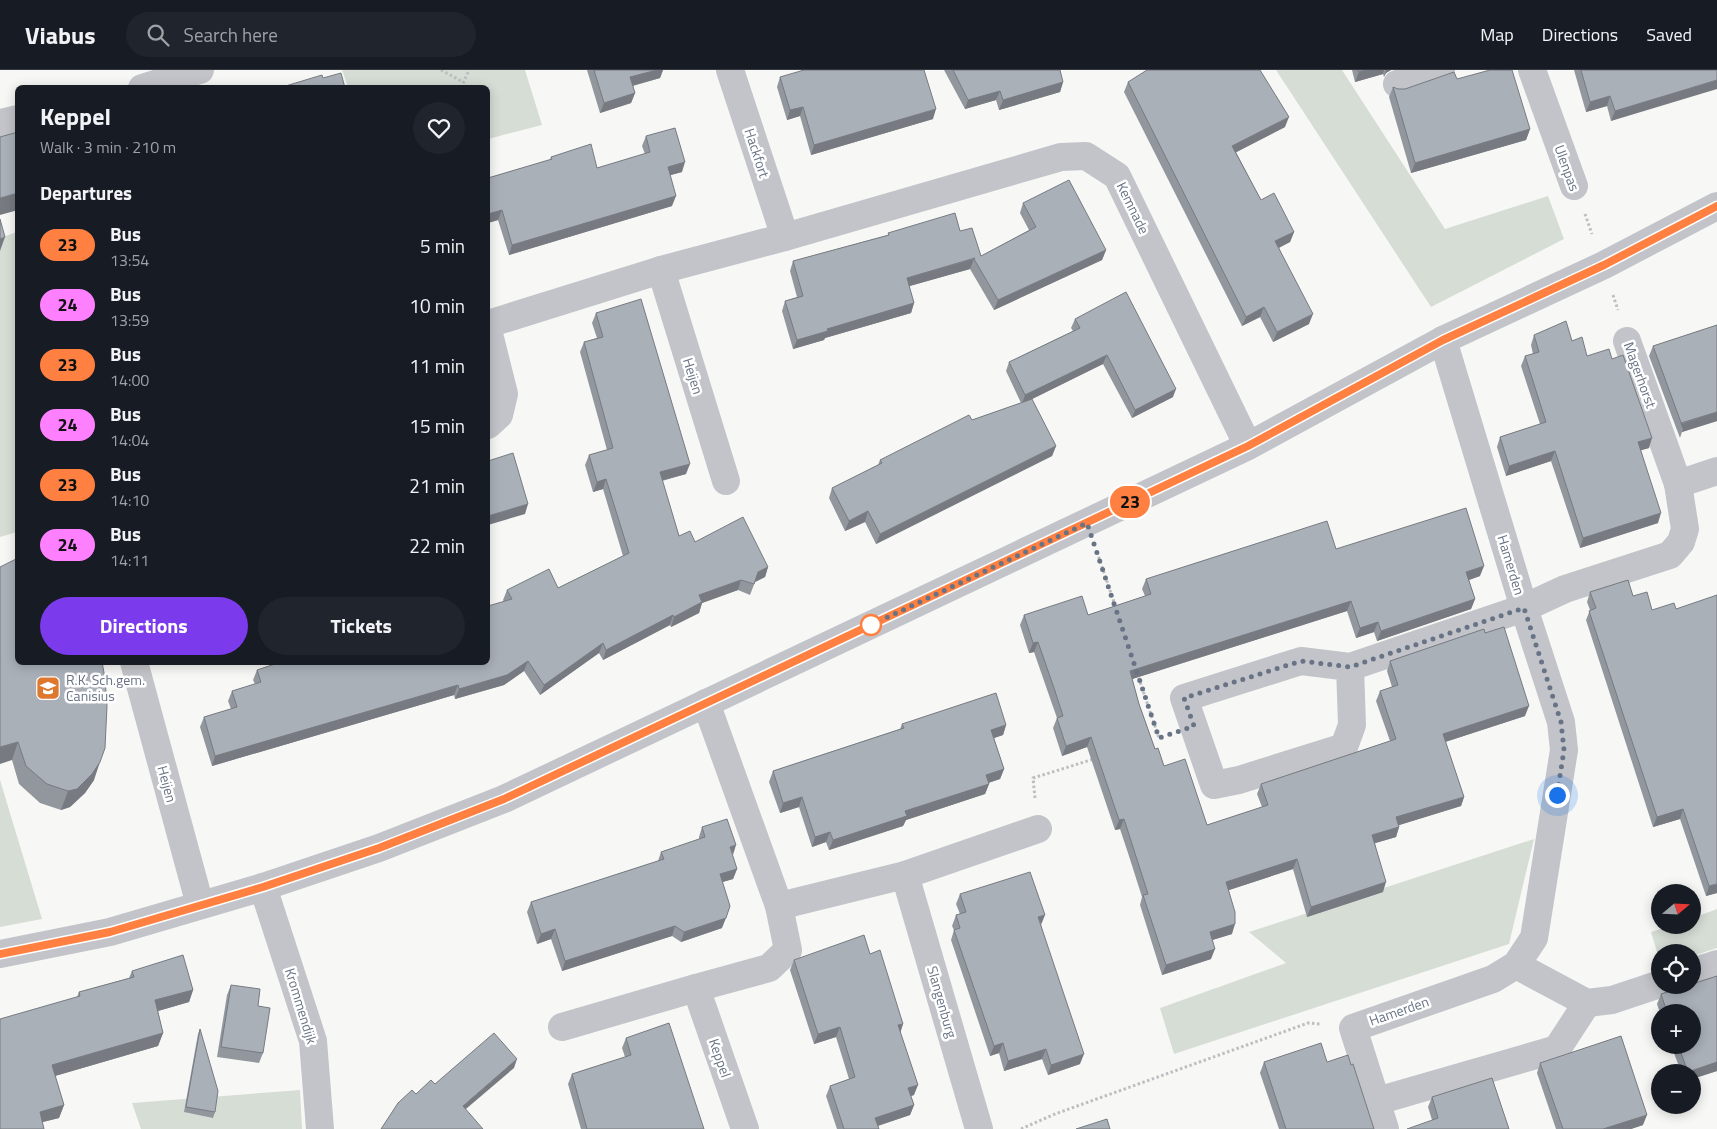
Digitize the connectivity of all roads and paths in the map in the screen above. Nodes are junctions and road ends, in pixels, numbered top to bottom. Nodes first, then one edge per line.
1 (200, 70) edge
2 (441, 70) edge
3 (469, 70) edge
4 (730, 70) edge
5 (1441, 70) edge
6 (1532, 70) edge
7 (463, 82) junction
8 (1398, 84) dead end
9 (152, 85) edge
10 (462, 85) edge
11 (15, 120) edge
12 (0, 123) edge
13 (1574, 186) joint
14 (1717, 206) edge
15 (785, 237) junction
16 (1604, 265) junction
17 (661, 270) junction
18 (490, 323) edge
19 (490, 338) edge
20 (1443, 340) junction
21 (1627, 341) joint
22 (490, 423) edge
23 (1248, 446) junction
24 (1717, 470) edge
25 (726, 481) dead end
26 (1678, 484) junction
27 (1087, 523) junction
28 (1524, 608) junction
29 (1118, 616) edge
30 (135, 665) edge
31 (1350, 667) junction
32 (1137, 672) edge
33 (706, 703) junction
34 (1194, 726) junction
35 (1159, 738) junction
36 (1150, 741) edge
37 (1096, 758) edge
38 (1038, 829) joint
39 (905, 875) junction
40 (263, 887) junction
41 (200, 905) junction
42 (779, 906) junction
43 (0, 954) edge
44 (1717, 964) edge
45 (1516, 965) junction
46 (1701, 969) edge
47 (1651, 987) edge
48 (696, 988) junction
49 (1587, 1004) junction
50 (562, 1027) dead end
51 (1353, 1028) junction
52 (1377, 1101) junction
53 (320, 1129) edge
54 (745, 1129) edge
55 (979, 1129) edge
56 (1021, 1129) edge
57 (1385, 1129) edge

1 - 9 street
2 - 7 path
3 - 7 path
4 - 15 street, Hackfort
5 - 8 street
6 - 13 street, Ulenpas
7 - 10 path
11 - 12 street
13 - 16 path, Ulenpas
14 - 16 street
15 - 17 street
15 - 23 street, Kemnade
16 - 20 street
16 - 21 path, Magerhorst
17 - 18 street
17 - 25 street, Heijen
19 - 22 street
20 - 23 street
20 - 28 street, Hamerden
21 - 26 street, Magerhorst
23 - 27 street
24 - 26 street
26 - 28 street, Magerhorst
27 - 29 path
27 - 33 street
28 - 31 street, Magerhorst
28 - 45 street, Hamerden
30 - 41 street, Heijen
31 - 34 street
31 - 34 street
32 - 35 path
33 - 40 street
33 - 42 street
34 - 35 path
35 - 36 path
37 - 38 path
38 - 39 street
39 - 42 street
39 - 55 street, Slangenburg
40 - 41 street
40 - 53 street, Krommendijk
41 - 43 street
42 - 48 street
44 - 46 street
45 - 49 street
45 - 51 street, Hamerden
47 - 49 street
48 - 50 street
48 - 54 street, Keppel
49 - 52 street
51 - 52 street, Hamerden
51 - 56 path
52 - 57 street, Hamerden

